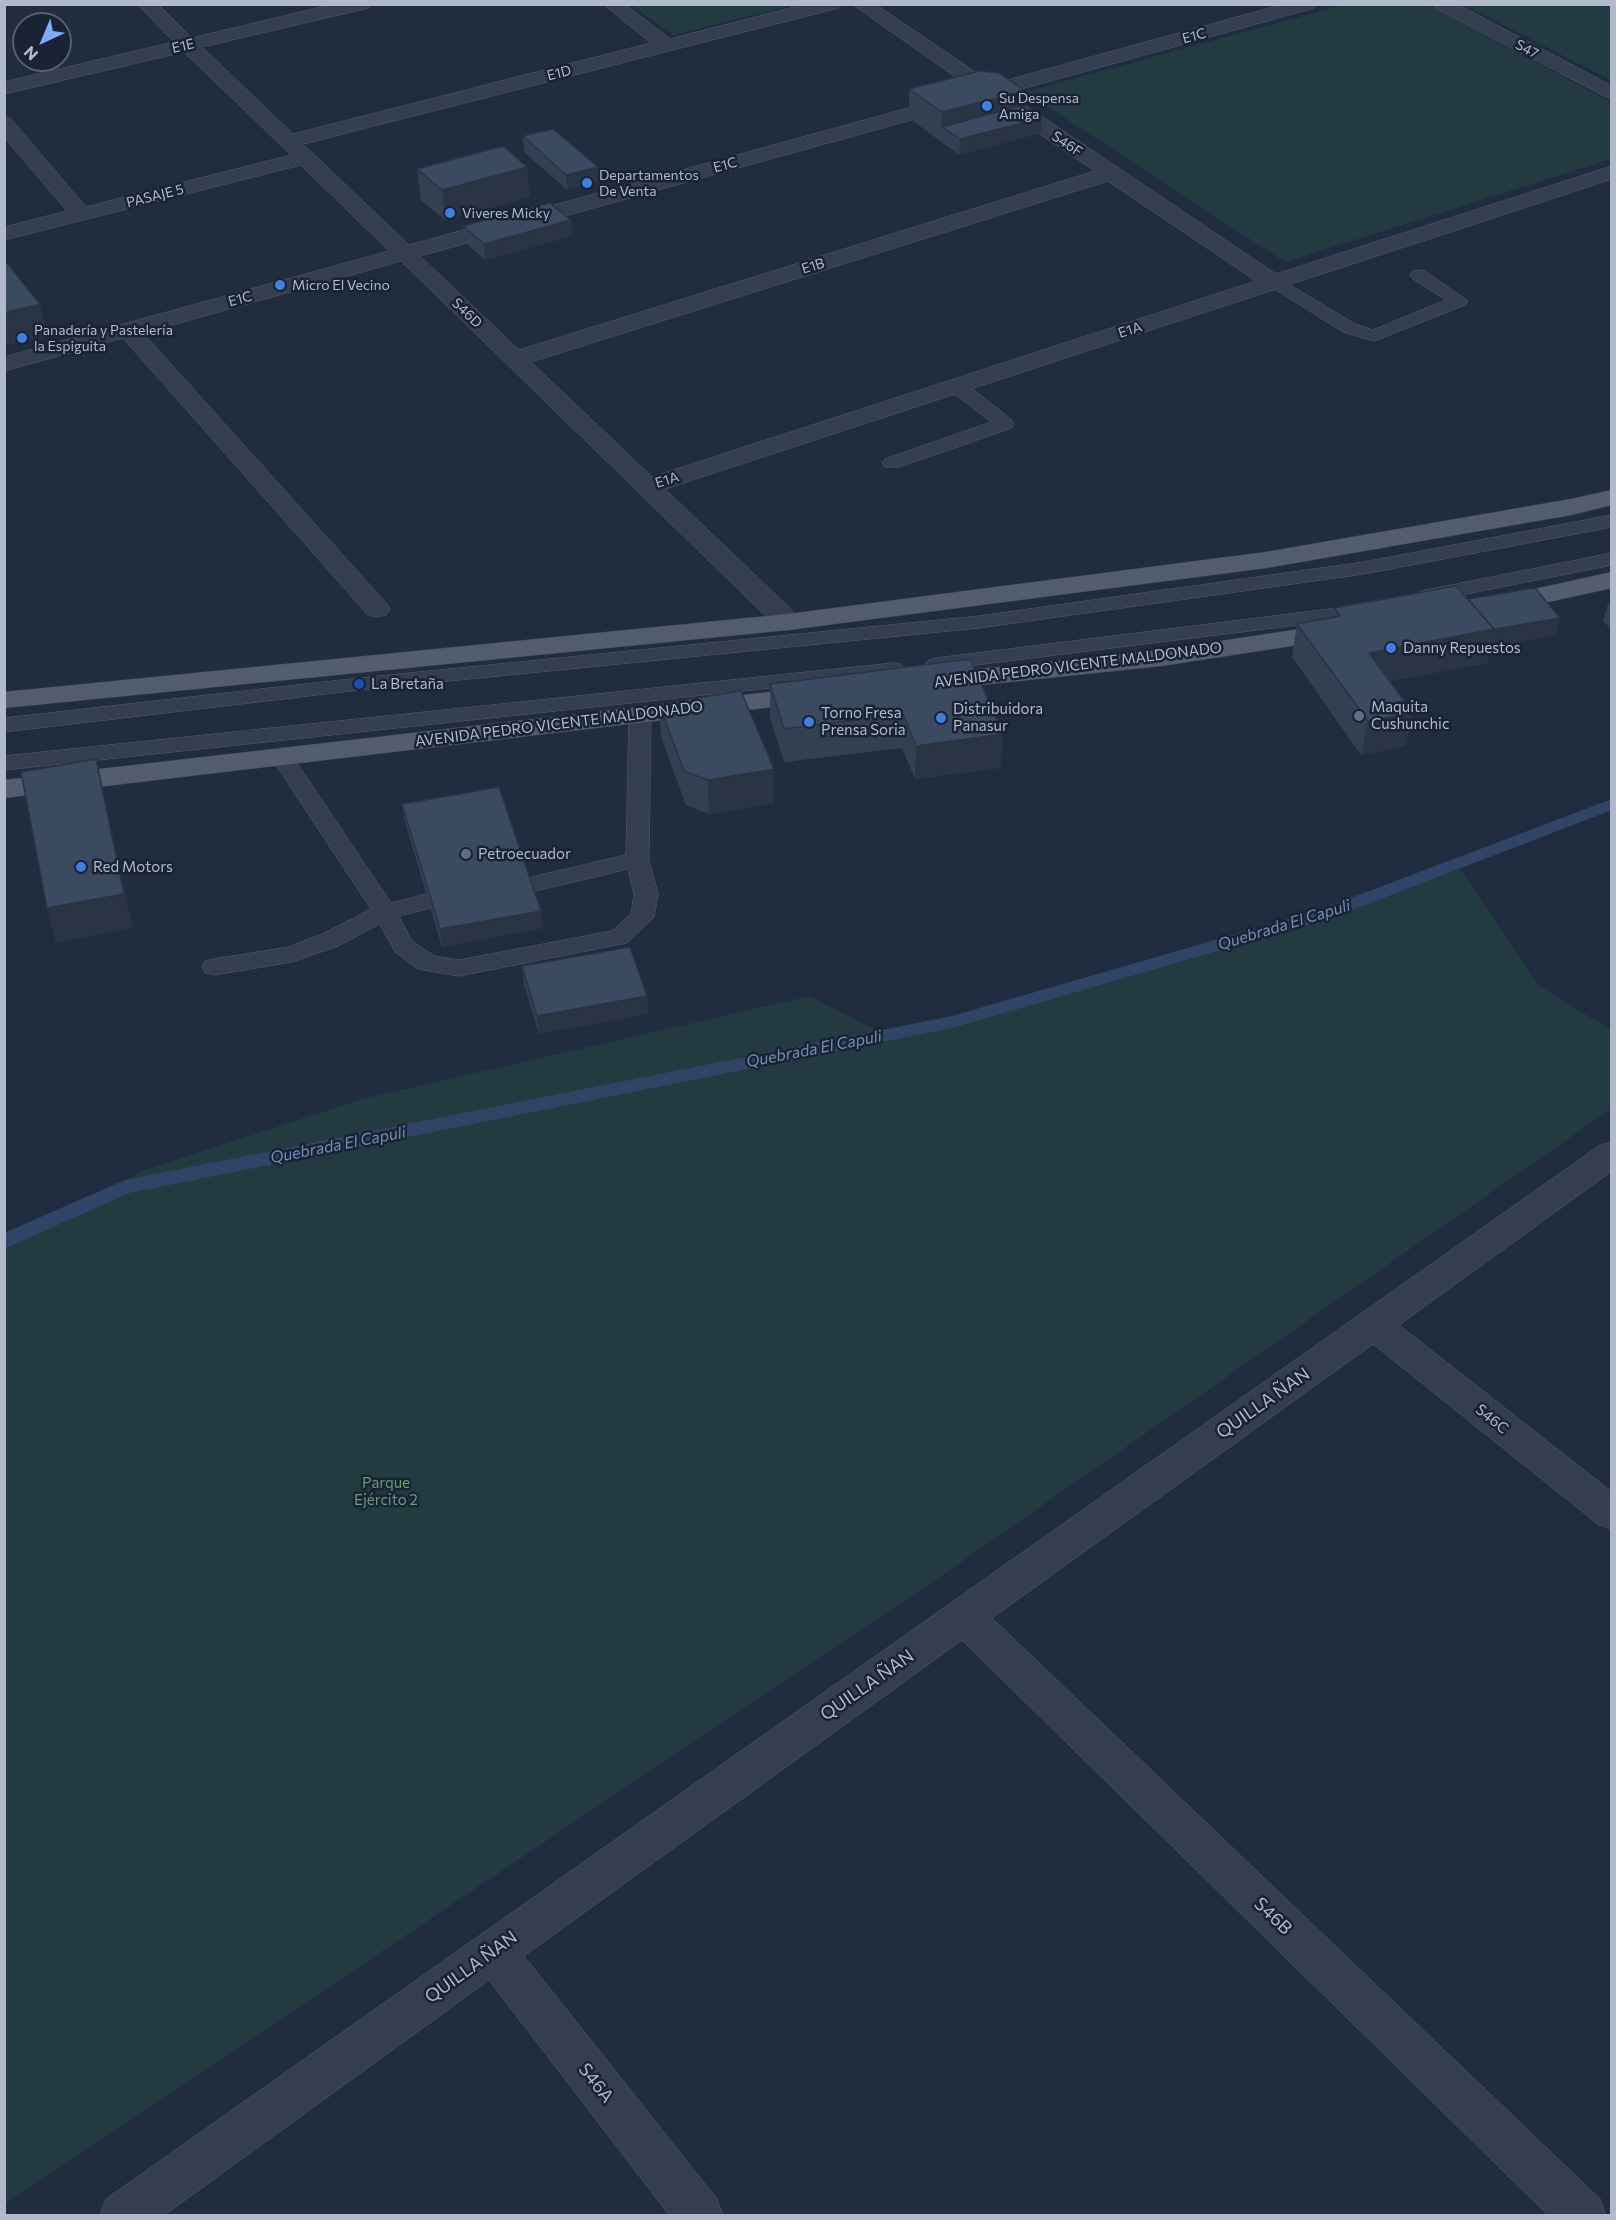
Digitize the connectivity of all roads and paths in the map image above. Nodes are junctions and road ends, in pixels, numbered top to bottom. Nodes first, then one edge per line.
1 (146, 4) edge
2 (361, 4) edge
3 (612, 4) edge
4 (831, 4) edge
5 (861, 4) edge
6 (1307, 4) edge
7 (1442, 4) edge
8 (188, 45) junction
9 (667, 46) junction
10 (4, 88) edge
11 (991, 92) junction
12 (1611, 94) edge
13 (4, 123) edge
14 (288, 141) junction
15 (305, 159) junction
16 (1611, 172) edge
17 (1111, 173) junction
18 (82, 214) junction
19 (4, 234) edge
20 (405, 254) junction
21 (1419, 275) dead end
22 (1274, 283) junction
23 (128, 330) junction
24 (515, 359) junction
25 (4, 364) edge
26 (958, 387) junction
27 (892, 463) dead end
28 (647, 487) junction
29 (1611, 497) edge
30 (1611, 521) edge
31 (1611, 559) edge
32 (1611, 580) edge
33 (1417, 608) joint
34 (377, 609) dead end
35 (1387, 613) joint
36 (788, 622) junction
37 (4, 700) edge
38 (640, 714) junction
39 (4, 725) edge
40 (281, 756) junction
41 (4, 763) edge
42 (4, 789) edge
43 (637, 860) junction
44 (527, 885) edge
45 (430, 901) edge
46 (385, 912) junction
47 (214, 968) dead end
48 (1611, 1154) edge
49 (1373, 1324) junction
50 (1611, 1514) edge
51 (964, 1616) junction
52 (493, 1952) junction
53 (123, 2216) edge
54 (700, 2216) edge
55 (1583, 2216) edge

1 - 8 street, S46D
2 - 8 street, E1E
3 - 9 street
4 - 9 street, E1D
5 - 11 street, S46F
6 - 11 street, E1C
7 - 12 street, S47
8 - 10 street, E1E
8 - 14 street, S46D
9 - 14 street, E1D
11 - 17 street, S46F
11 - 20 street, E1C
13 - 18 street
14 - 15 street, S46D
15 - 18 street, PASAJE 5
15 - 20 street, S46D
16 - 22 street, E1A
17 - 22 street, S46F
17 - 24 street, E1B
18 - 19 street, PASAJE 5
20 - 23 street, E1C
20 - 24 street, S46D
21 - 22 lane
22 - 26 street, E1A
23 - 25 street, E1C
23 - 34 street
24 - 28 street, S46D
26 - 27 lane
26 - 28 street, E1A
28 - 36 street, S46D
29 - 36 main road
30 - 39 lane
31 - 33 lane
32 - 33 main road
35 - 38 main road, AVENIDA PEDRO VICENTE MALDONADO
35 - 41 lane
36 - 37 main road
38 - 40 main road, AVENIDA PEDRO VICENTE MALDONADO
38 - 43 lane
40 - 42 main road, AVENIDA PEDRO VICENTE MALDONADO
40 - 46 lane
43 - 44 lane
43 - 46 lane
45 - 46 lane
46 - 47 lane
48 - 49 street, QUILLA ÑAN
49 - 50 street, S46C
49 - 51 street, QUILLA ÑAN
51 - 52 street, QUILLA ÑAN
51 - 55 street, S46B
52 - 53 street, QUILLA ÑAN
52 - 54 street, S46A

